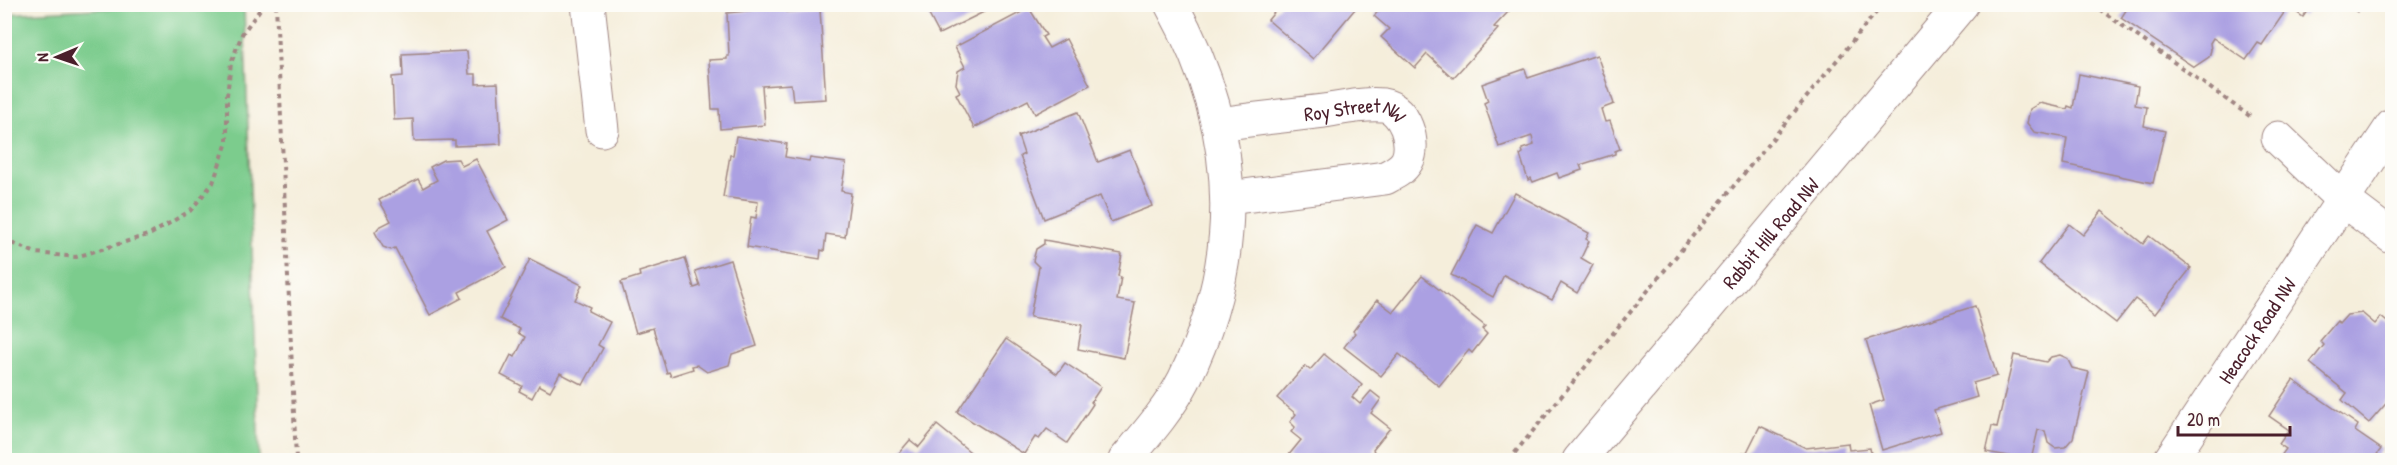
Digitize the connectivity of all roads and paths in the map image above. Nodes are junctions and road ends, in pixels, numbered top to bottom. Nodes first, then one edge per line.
1 (264, 4) edge
2 (276, 4) edge
3 (588, 4) edge
4 (1172, 4) edge
5 (1883, 4) edge
6 (1962, 4) edge
7 (2092, 4) edge
8 (1219, 123) junction
9 (2392, 126) edge
10 (602, 130) dead end
11 (2278, 138) joint
12 (1228, 198) junction
13 (2343, 200) junction
14 (2392, 237) edge
15 (4, 240) edge
16 (296, 460) edge
17 (1125, 460) edge
18 (1509, 460) edge
19 (1579, 460) edge
20 (2170, 460) edge

1 - 15 path
2 - 16 path
3 - 10 street
4 - 8 street
5 - 18 path
6 - 19 street, Rabbit Hill Road NW
7 - 11 path
8 - 12 street
8 - 12 street, Roy Street NW
9 - 13 street, Heacock Road NW
11 - 13 street
12 - 17 street
13 - 14 street
13 - 20 street, Heacock Road NW

